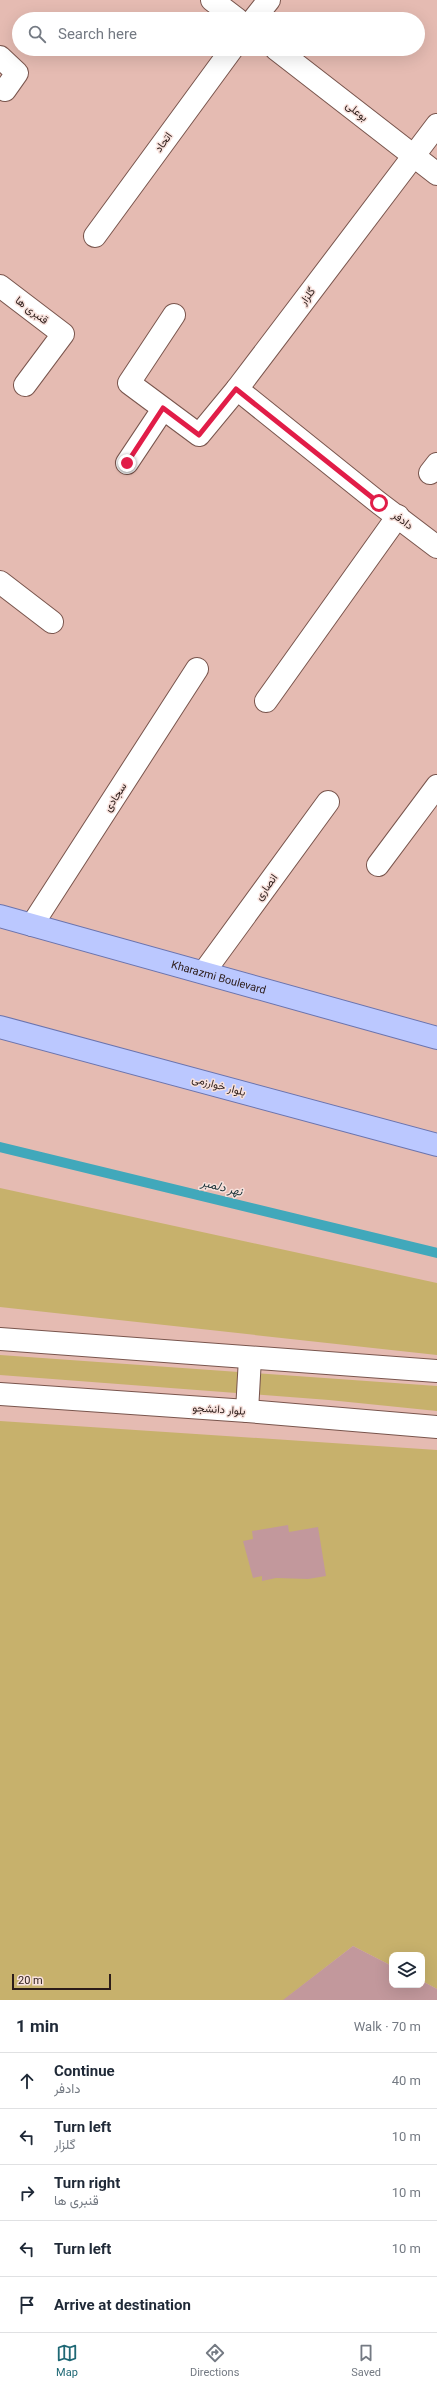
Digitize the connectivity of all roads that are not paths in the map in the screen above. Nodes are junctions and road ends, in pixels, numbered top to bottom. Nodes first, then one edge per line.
1 (212, 0) edge
2 (269, 0) edge
3 (228, 12) edge
4 (260, 12) edge
5 (227, 56) edge
6 (285, 56) edge
7 (0, 57) edge
8 (5, 90) dead end
9 (437, 125) edge
10 (414, 156) junction
11 (437, 174) edge
12 (95, 236) dead end
13 (0, 286) edge
14 (174, 315) dead end
15 (25, 385) dead end
16 (236, 389) junction
17 (163, 408) junction
18 (127, 463) dead end
19 (398, 516) junction
20 (437, 547) edge
21 (0, 582) edge
22 (52, 622) dead end
23 (197, 669) dead end
24 (266, 701) dead end
25 (437, 786) edge
26 (328, 802) dead end
27 (378, 865) dead end
28 (0, 916) edge
29 (32, 925) junction
30 (204, 972) junction
31 (0, 1027) edge
32 (437, 1038) edge
33 (437, 1145) edge
34 (0, 1338) edge
35 (250, 1358) junction
36 (437, 1371) edge
37 (0, 1394) edge
38 (247, 1411) junction
39 (437, 1427) edge

1 - 3 street
2 - 4 street
5 - 12 street, اتحاد
6 - 10 street, بوعلی
7 - 8 street
9 - 10 street, گلزار
10 - 11 street, بوعلی
10 - 16 street, گلزار
13 - 15 street, قنبری ها
14 - 17 street
16 - 17 street, گلزار
16 - 19 street, دادفر
17 - 18 street
19 - 20 street, دادفر
19 - 24 street
21 - 22 street
23 - 29 street, سجادی
25 - 27 street
26 - 30 street, انصاری
28 - 29 main road, Kharazmi Boulevard
29 - 30 main road, Kharazmi Boulevard
30 - 32 main road, Kharazmi Boulevard
31 - 33 main road, بلوار خوارزمی
34 - 35 street
35 - 36 street
35 - 38 street
37 - 38 street, بلوار دانشجو
38 - 39 street, بلوار دانشجو

